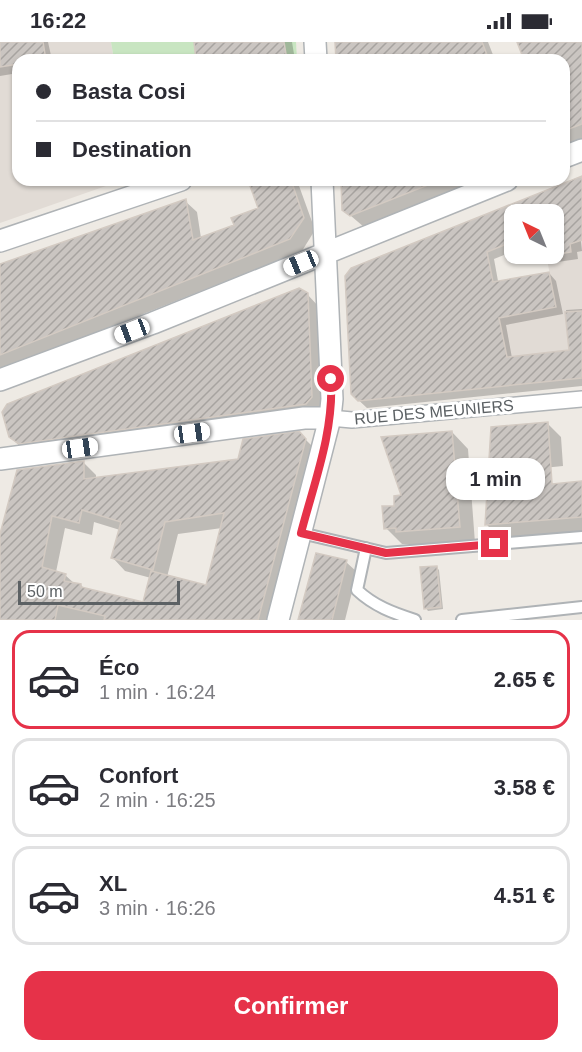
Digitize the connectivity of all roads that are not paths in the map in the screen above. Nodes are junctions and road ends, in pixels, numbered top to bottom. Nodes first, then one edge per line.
1 (163, 186) edge
2 (322, 186) edge
3 (492, 186) edge
4 (0, 241) edge
5 (324, 254) junction
6 (0, 381) edge
7 (582, 399) edge
8 (330, 418) junction
9 (0, 459) edge
10 (301, 533) junction
11 (582, 537) edge
12 (366, 548) junction
13 (582, 607) edge
14 (518, 617) edge
15 (278, 620) edge
16 (415, 620) edge
17 (462, 620) edge

1 - 4 street
2 - 5 street
3 - 5 street
5 - 6 street
5 - 8 street
7 - 8 street, RUE DES MEUNIERS
8 - 9 street, RUE DES MEUNIERS
8 - 10 street
10 - 12 lane
10 - 15 street
11 - 12 lane
12 - 16 lane
13 - 14 lane
14 - 17 lane

